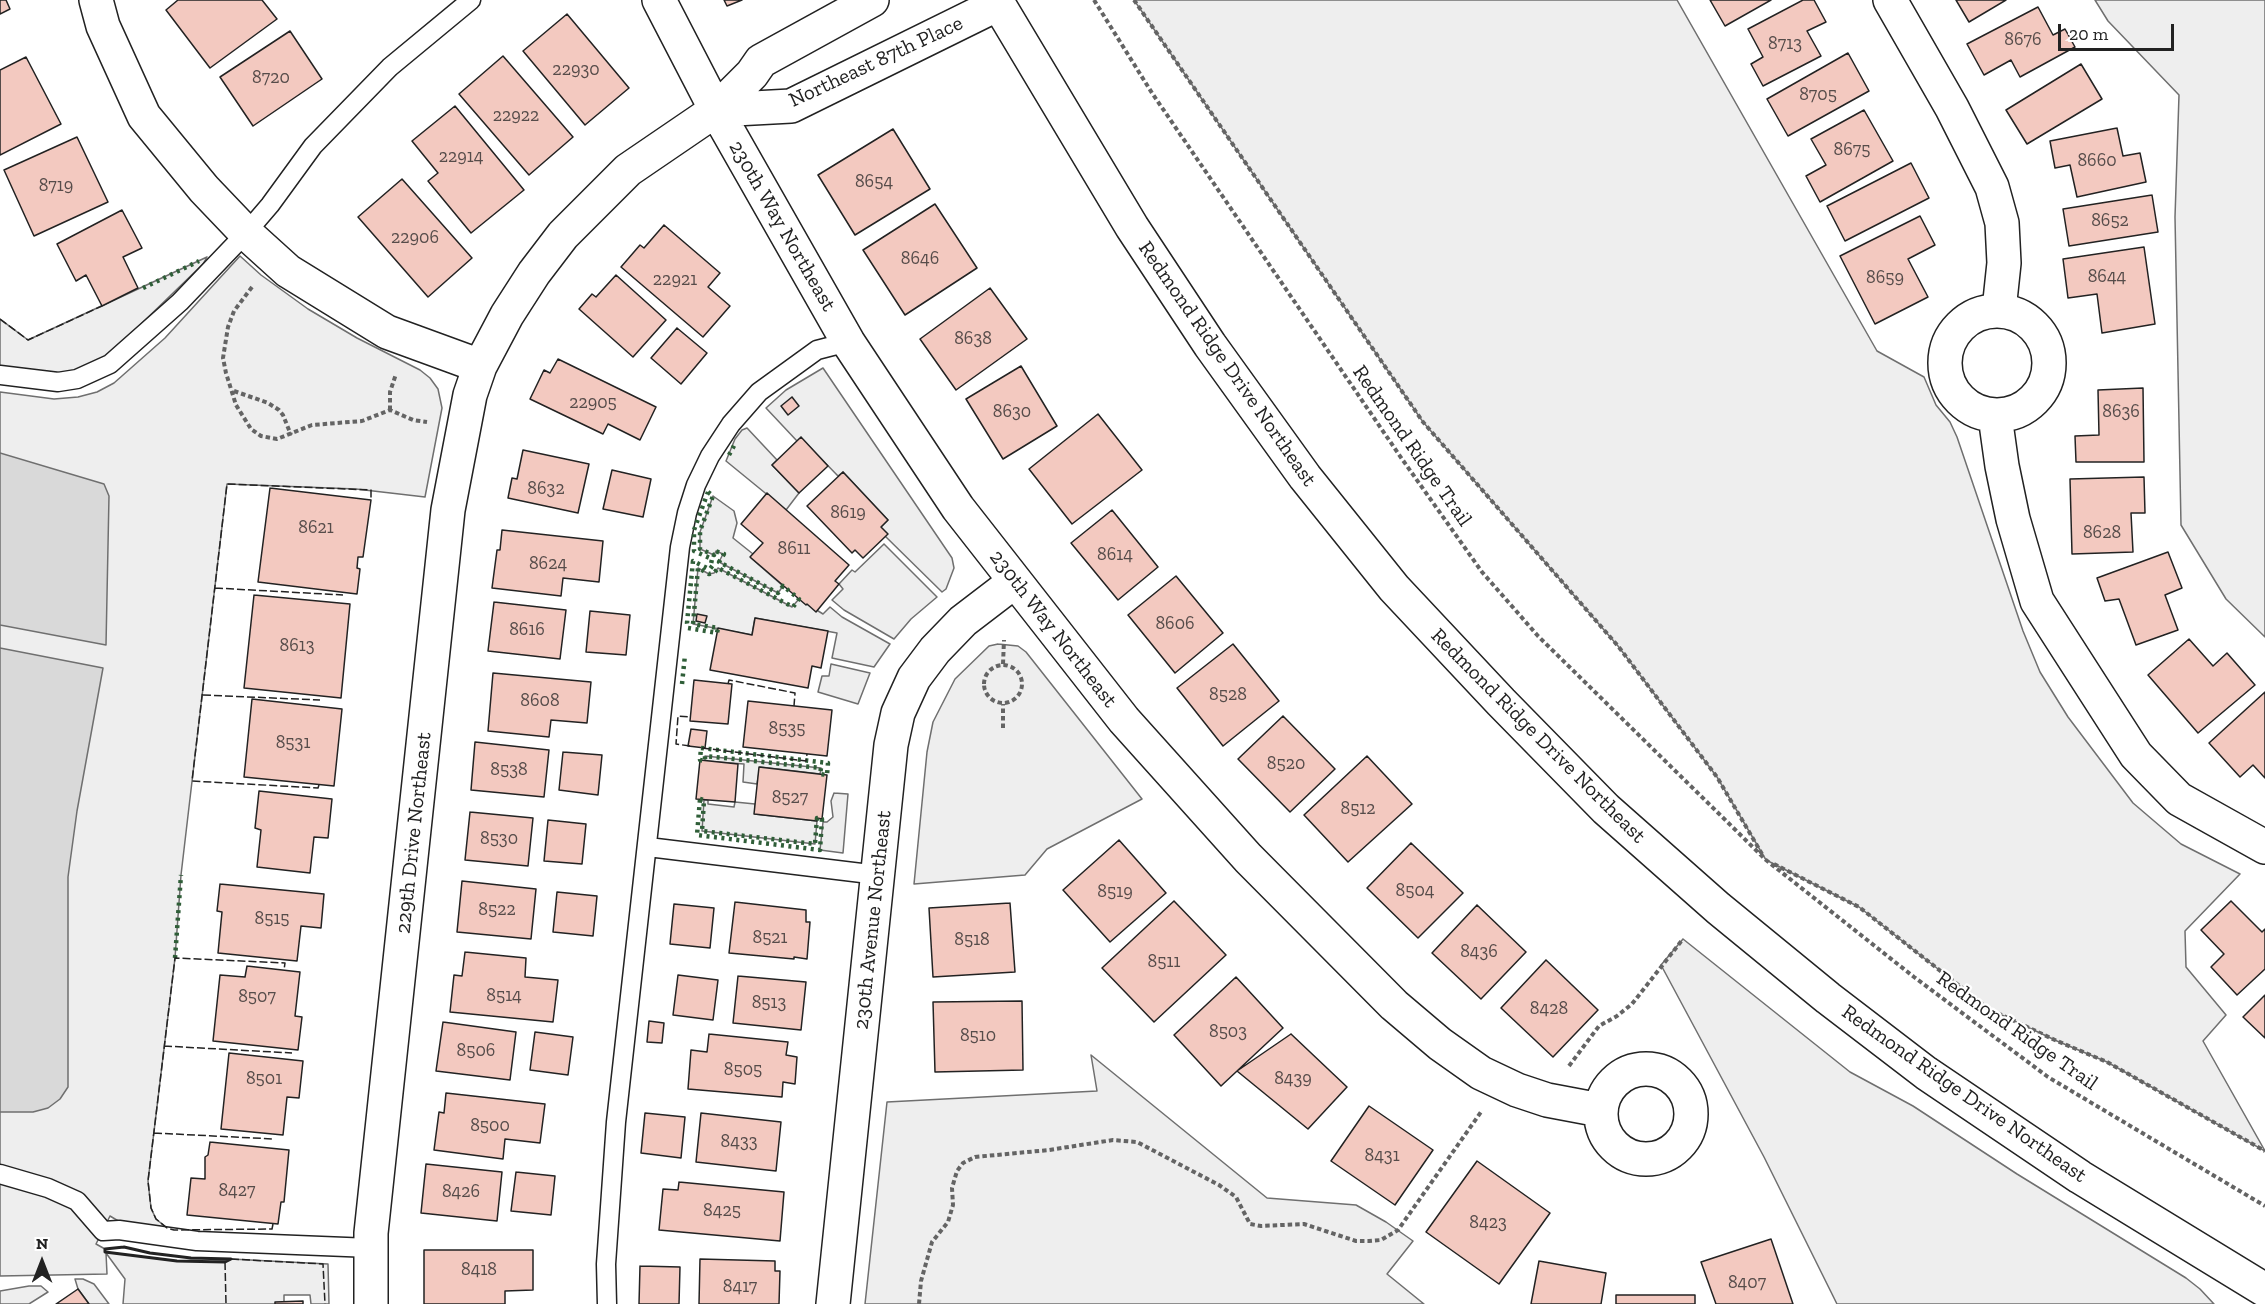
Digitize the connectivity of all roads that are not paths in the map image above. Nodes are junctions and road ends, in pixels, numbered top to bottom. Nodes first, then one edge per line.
1 (96, 0) edge
2 (471, 0) edge
3 (659, 0) edge
4 (872, 0) edge
5 (1890, 0) edge
6 (997, 2) edge
7 (716, 110) junction
8 (246, 233) junction
9 (2000, 310) junction
10 (848, 342) junction
11 (480, 366) junction
12 (0, 375) edge
13 (1995, 416) junction
14 (1014, 582) junction
15 (648, 847) junction
16 (2265, 847) edge
17 (878, 875) junction
18 (1600, 1110) dead end
19 (0, 1174) edge
20 (371, 1248) junction
21 (2265, 1290) edge
22 (371, 1304) edge
23 (607, 1304) edge
24 (833, 1304) edge

1 - 8 street
2 - 8 lane
3 - 7 street, 230th Way Northeast
4 - 7 street
5 - 9 street
6 - 7 street, Northeast 87th Place
6 - 21 street, Redmond Ridge Drive Northeast
7 - 10 street, 230th Way Northeast
7 - 11 street
8 - 11 street
8 - 12 lane
9 - 13 street
9 - 13 street
10 - 14 street, 230th Way Northeast
10 - 15 lane
11 - 20 street, 229th Drive Northeast
13 - 16 street
14 - 17 street, 230th Avenue Northeast
14 - 18 street, 230th Way Northeast
15 - 17 lane
15 - 23 lane
17 - 24 street, 230th Avenue Northeast
19 - 20 lane
20 - 22 street, 229th Drive Northeast

